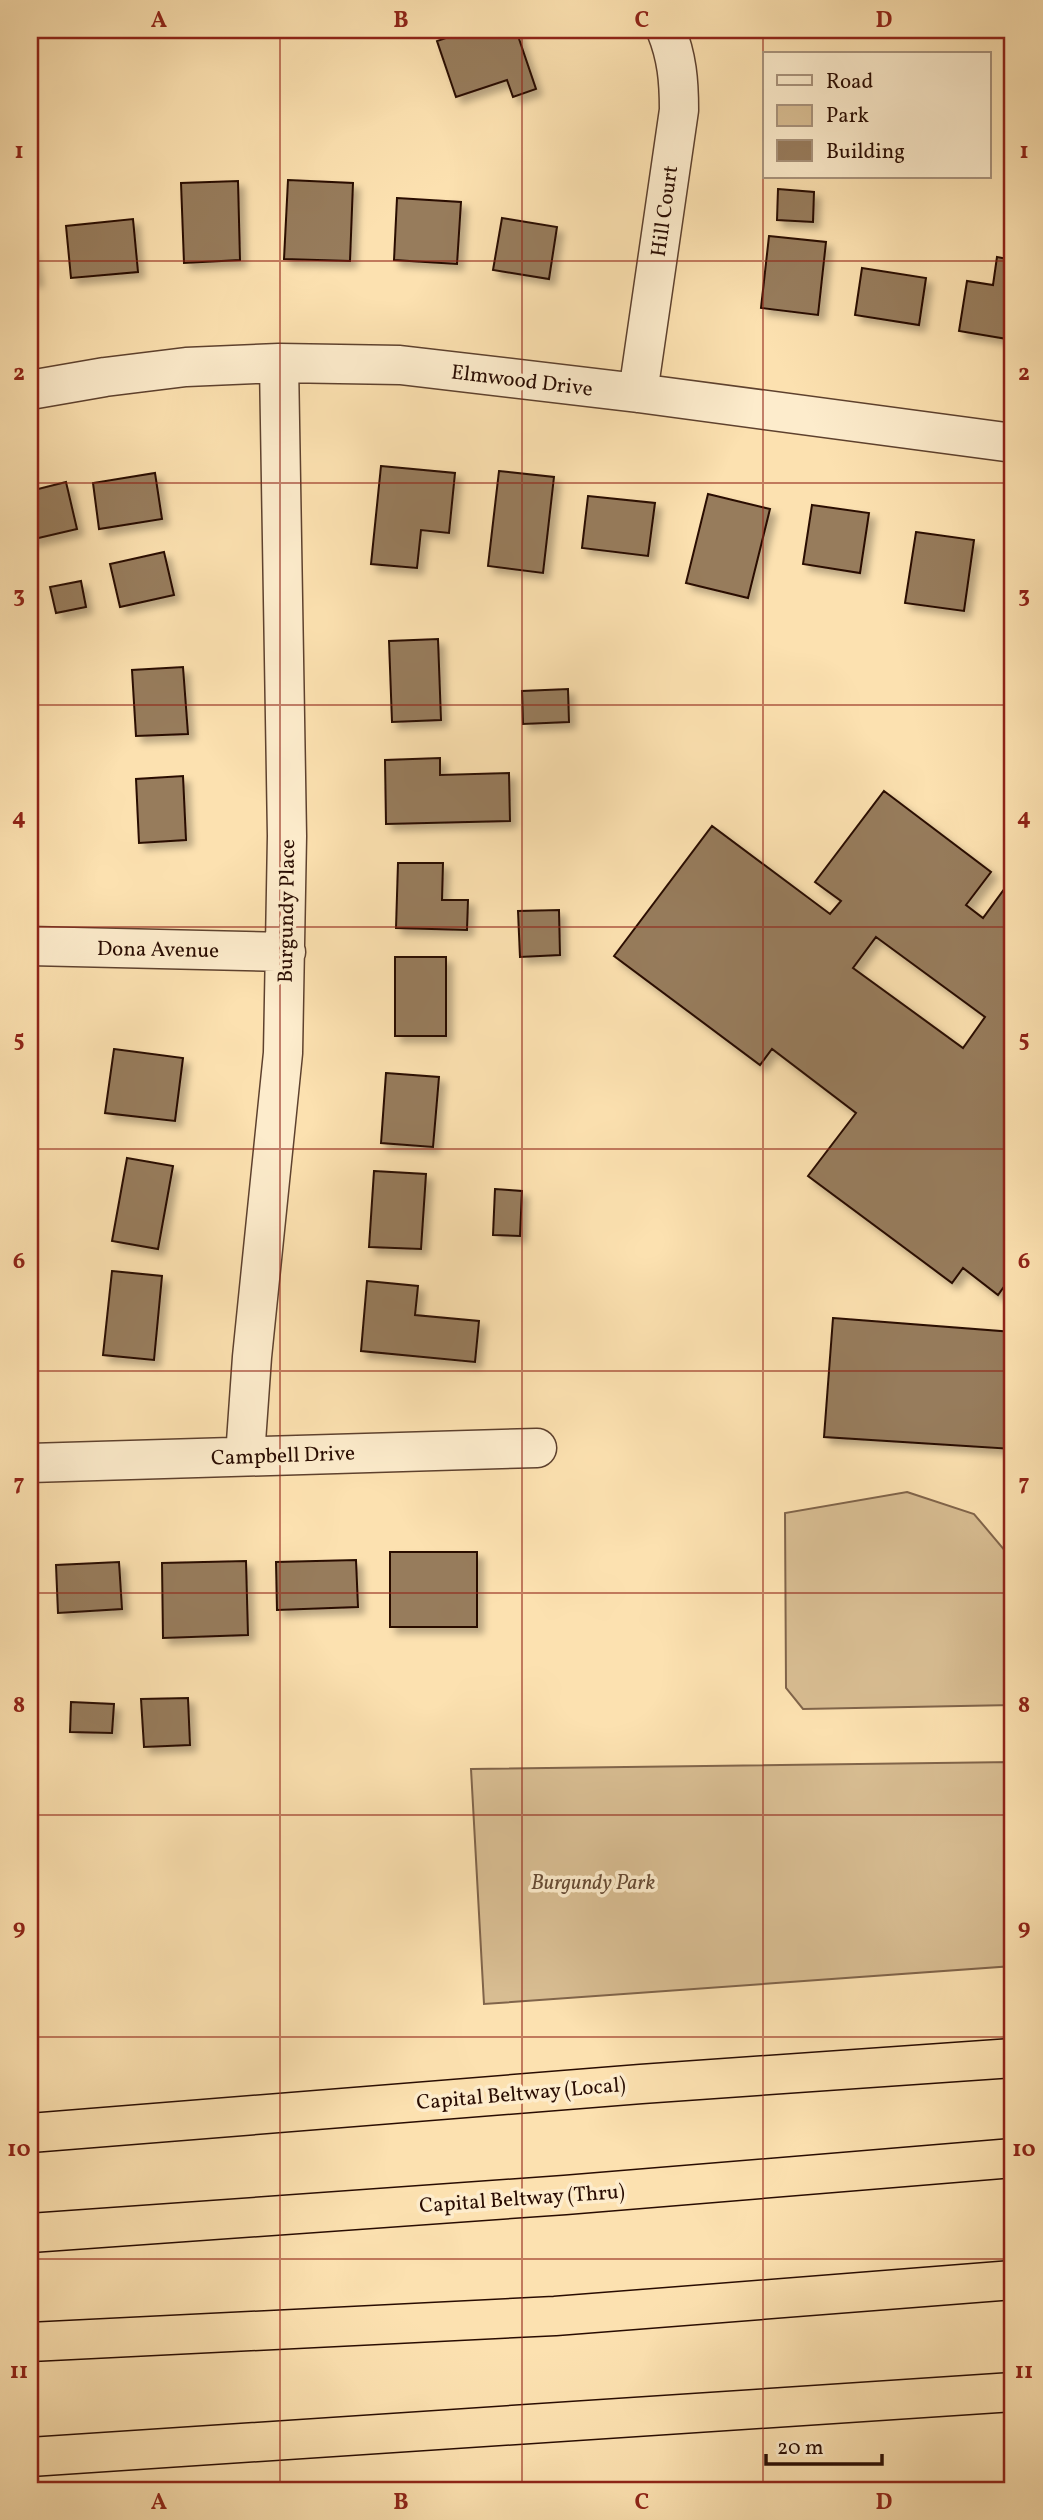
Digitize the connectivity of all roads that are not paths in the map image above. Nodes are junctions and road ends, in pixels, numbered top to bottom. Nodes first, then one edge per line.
1 (666, 30) edge
2 (279, 363) junction
3 (30, 390) edge
4 (638, 394) junction
5 (1013, 443) edge
6 (30, 946) edge
7 (286, 952) junction
8 (537, 1448) dead end
9 (245, 1456) junction
10 (30, 1463) edge
11 (1013, 2058) edge
12 (30, 2133) edge
13 (1013, 2158) edge
14 (30, 2233) edge
15 (1013, 2280) edge
16 (30, 2342) edge
17 (1013, 2392) edge
18 (30, 2457) edge

1 - 4 street, Hill Court
2 - 3 street, Elmwood Drive
2 - 4 street, Elmwood Drive
2 - 7 street, Burgundy Place
4 - 5 street, Elmwood Drive
6 - 7 street, Dona Avenue
7 - 9 street, Burgundy Place
8 - 9 street, Campbell Drive
9 - 10 street, Campbell Drive
11 - 12 highway, Capital Beltway (Local)
13 - 14 highway, Capital Beltway (Thru)
15 - 16 highway
17 - 18 highway

